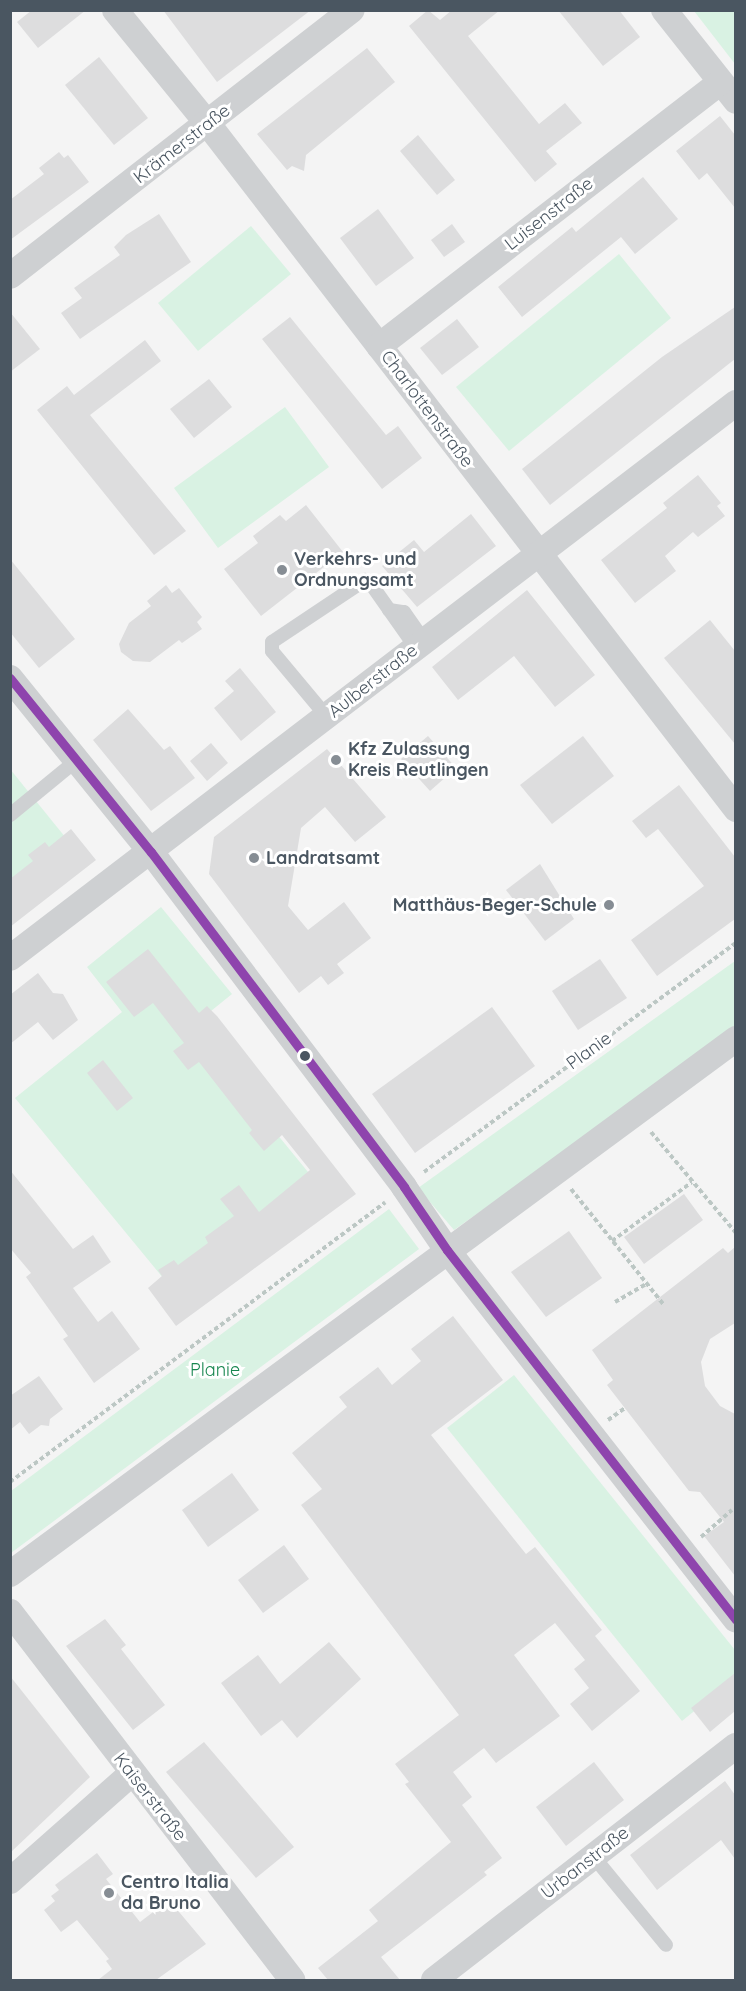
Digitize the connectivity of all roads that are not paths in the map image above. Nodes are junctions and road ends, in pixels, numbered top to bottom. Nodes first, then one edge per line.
1 (115, 10) edge
2 (352, 10) edge
3 (663, 10) edge
4 (728, 91) edge
5 (208, 124) junction
6 (10, 276) edge
7 (379, 346) junction
8 (735, 403) edge
9 (539, 555) junction
10 (421, 645) junction
11 (10, 678) edge
12 (327, 717) junction
13 (76, 760) junction
14 (735, 809) edge
15 (10, 815) edge
16 (151, 852) junction
17 (10, 958) edge
18 (735, 1039) edge
19 (447, 1250) junction
20 (10, 1574) edge
21 (10, 1612) edge
22 (735, 1620) edge
23 (735, 1746) edge
24 (132, 1773) junction
25 (593, 1856) junction
26 (10, 1881) edge
27 (666, 1945) dead end
28 (292, 1980) edge
29 (434, 1980) edge

1 - 5 street, Charlottenstraße
2 - 5 street, Krämerstraße
3 - 4 street
4 - 7 street, Luisenstraße
5 - 6 street, Krämerstraße
5 - 7 street, Charlottenstraße
7 - 9 street, Charlottenstraße
8 - 9 street, Aulberstraße
9 - 10 street, Aulberstraße
9 - 14 street, Charlottenstraße
10 - 12 street, Aulberstraße
10 - 12 lane
11 - 13 street
12 - 16 street, Aulberstraße
13 - 15 lane
13 - 16 street
16 - 17 street, Aulberstraße
16 - 19 street
18 - 19 street
19 - 20 street
19 - 22 street
21 - 24 street, Kaiserstraße
23 - 25 street, Urbanstraße
24 - 26 street
24 - 28 street, Kaiserstraße
25 - 27 lane
25 - 29 street, Urbanstraße

